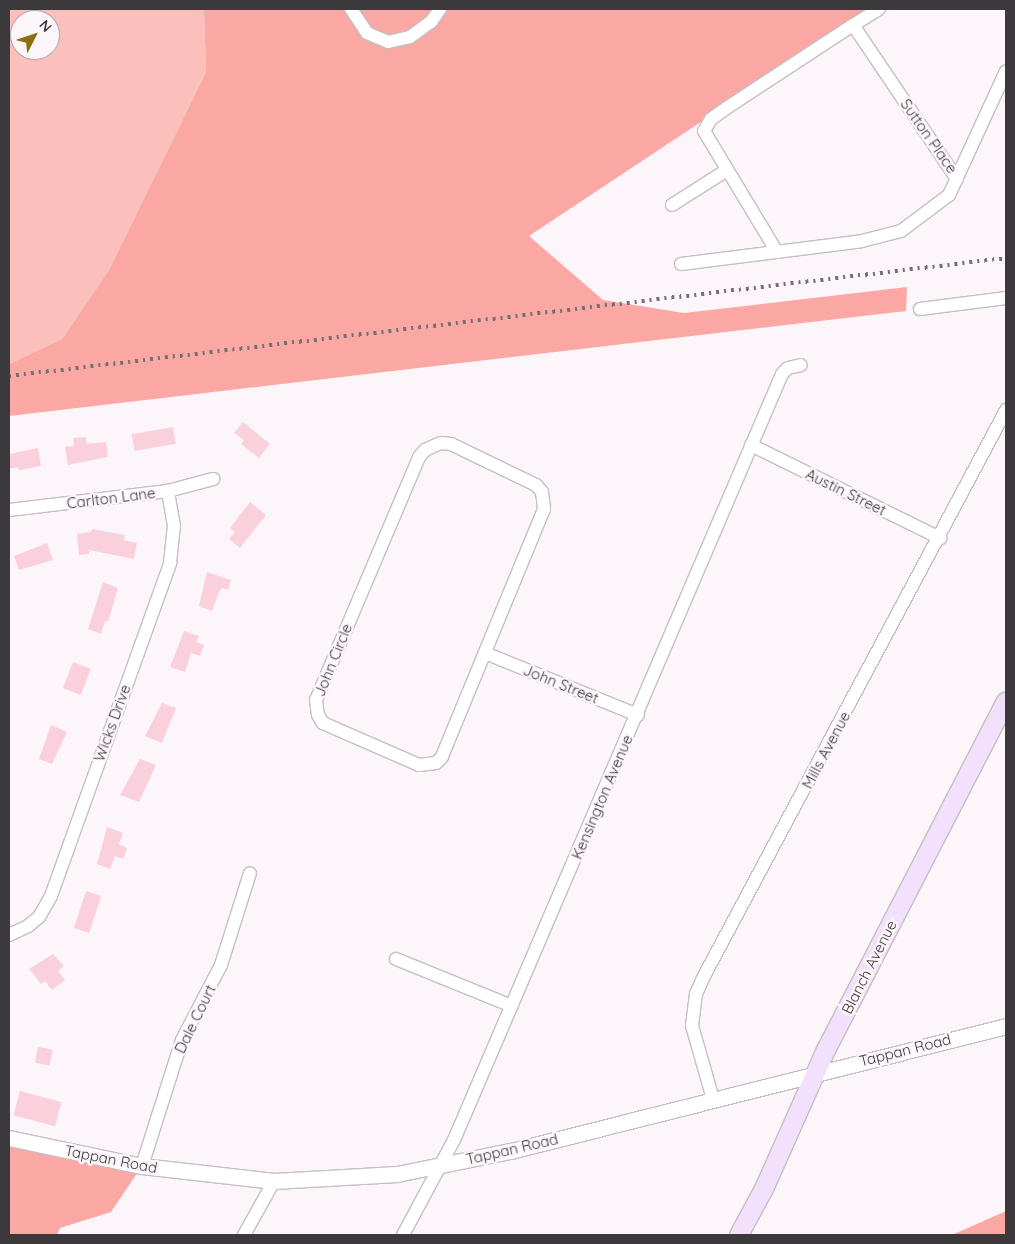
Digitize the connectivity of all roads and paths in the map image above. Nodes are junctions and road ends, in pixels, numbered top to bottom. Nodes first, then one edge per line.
1 (351, 9) edge
2 (440, 9) edge
3 (879, 9) edge
4 (853, 25) junction
5 (1006, 71) edge
6 (728, 170) junction
7 (957, 178) junction
8 (672, 205) dead end
9 (777, 252) junction
10 (681, 264) dead end
11 (1006, 298) edge
12 (920, 309) dead end
13 (800, 364) dead end
14 (1006, 410) edge
15 (751, 445) junction
16 (213, 479) dead end
17 (168, 491) junction
18 (9, 510) edge
19 (940, 538) junction
20 (485, 653) junction
21 (1006, 702) edge
22 (638, 715) junction
23 (250, 873) dead end
24 (9, 935) edge
25 (396, 959) dead end
26 (512, 1006) junction
27 (1006, 1026) edge
28 (816, 1072) junction
29 (712, 1099) junction
30 (9, 1138) edge
31 (442, 1165) junction
32 (142, 1166) junction
33 (274, 1181) junction
34 (244, 1235) edge
35 (403, 1235) edge
36 (739, 1235) edge

1 - 2 street
3 - 4 street
4 - 6 street
4 - 7 street, Sutton Place
5 - 7 street, Sutton Place
6 - 8 street
6 - 9 street
7 - 9 street
9 - 10 street
11 - 12 street
13 - 15 street, Kensington Avenue
14 - 19 street, Mills Avenue
15 - 19 street, Austin Street
15 - 22 street, Kensington Avenue
16 - 17 street, Carlton Lane
17 - 18 street, Carlton Lane
17 - 24 street, Wicks Drive
19 - 29 street, Mills Avenue
20 - 20 street, John Circle
20 - 22 street, John Street
21 - 28 main road, Blanch Avenue
22 - 26 street, Kensington Avenue
23 - 32 street, Dale Court
25 - 26 street
26 - 31 street, Kensington Avenue
27 - 28 street, Tappan Road
28 - 29 street, Tappan Road
28 - 36 main road, Blanch Avenue
29 - 31 street, Tappan Road
30 - 32 street, Tappan Road
31 - 33 street, Tappan Road
31 - 35 street, Kensington Avenue
32 - 33 street, Tappan Road
33 - 34 street

